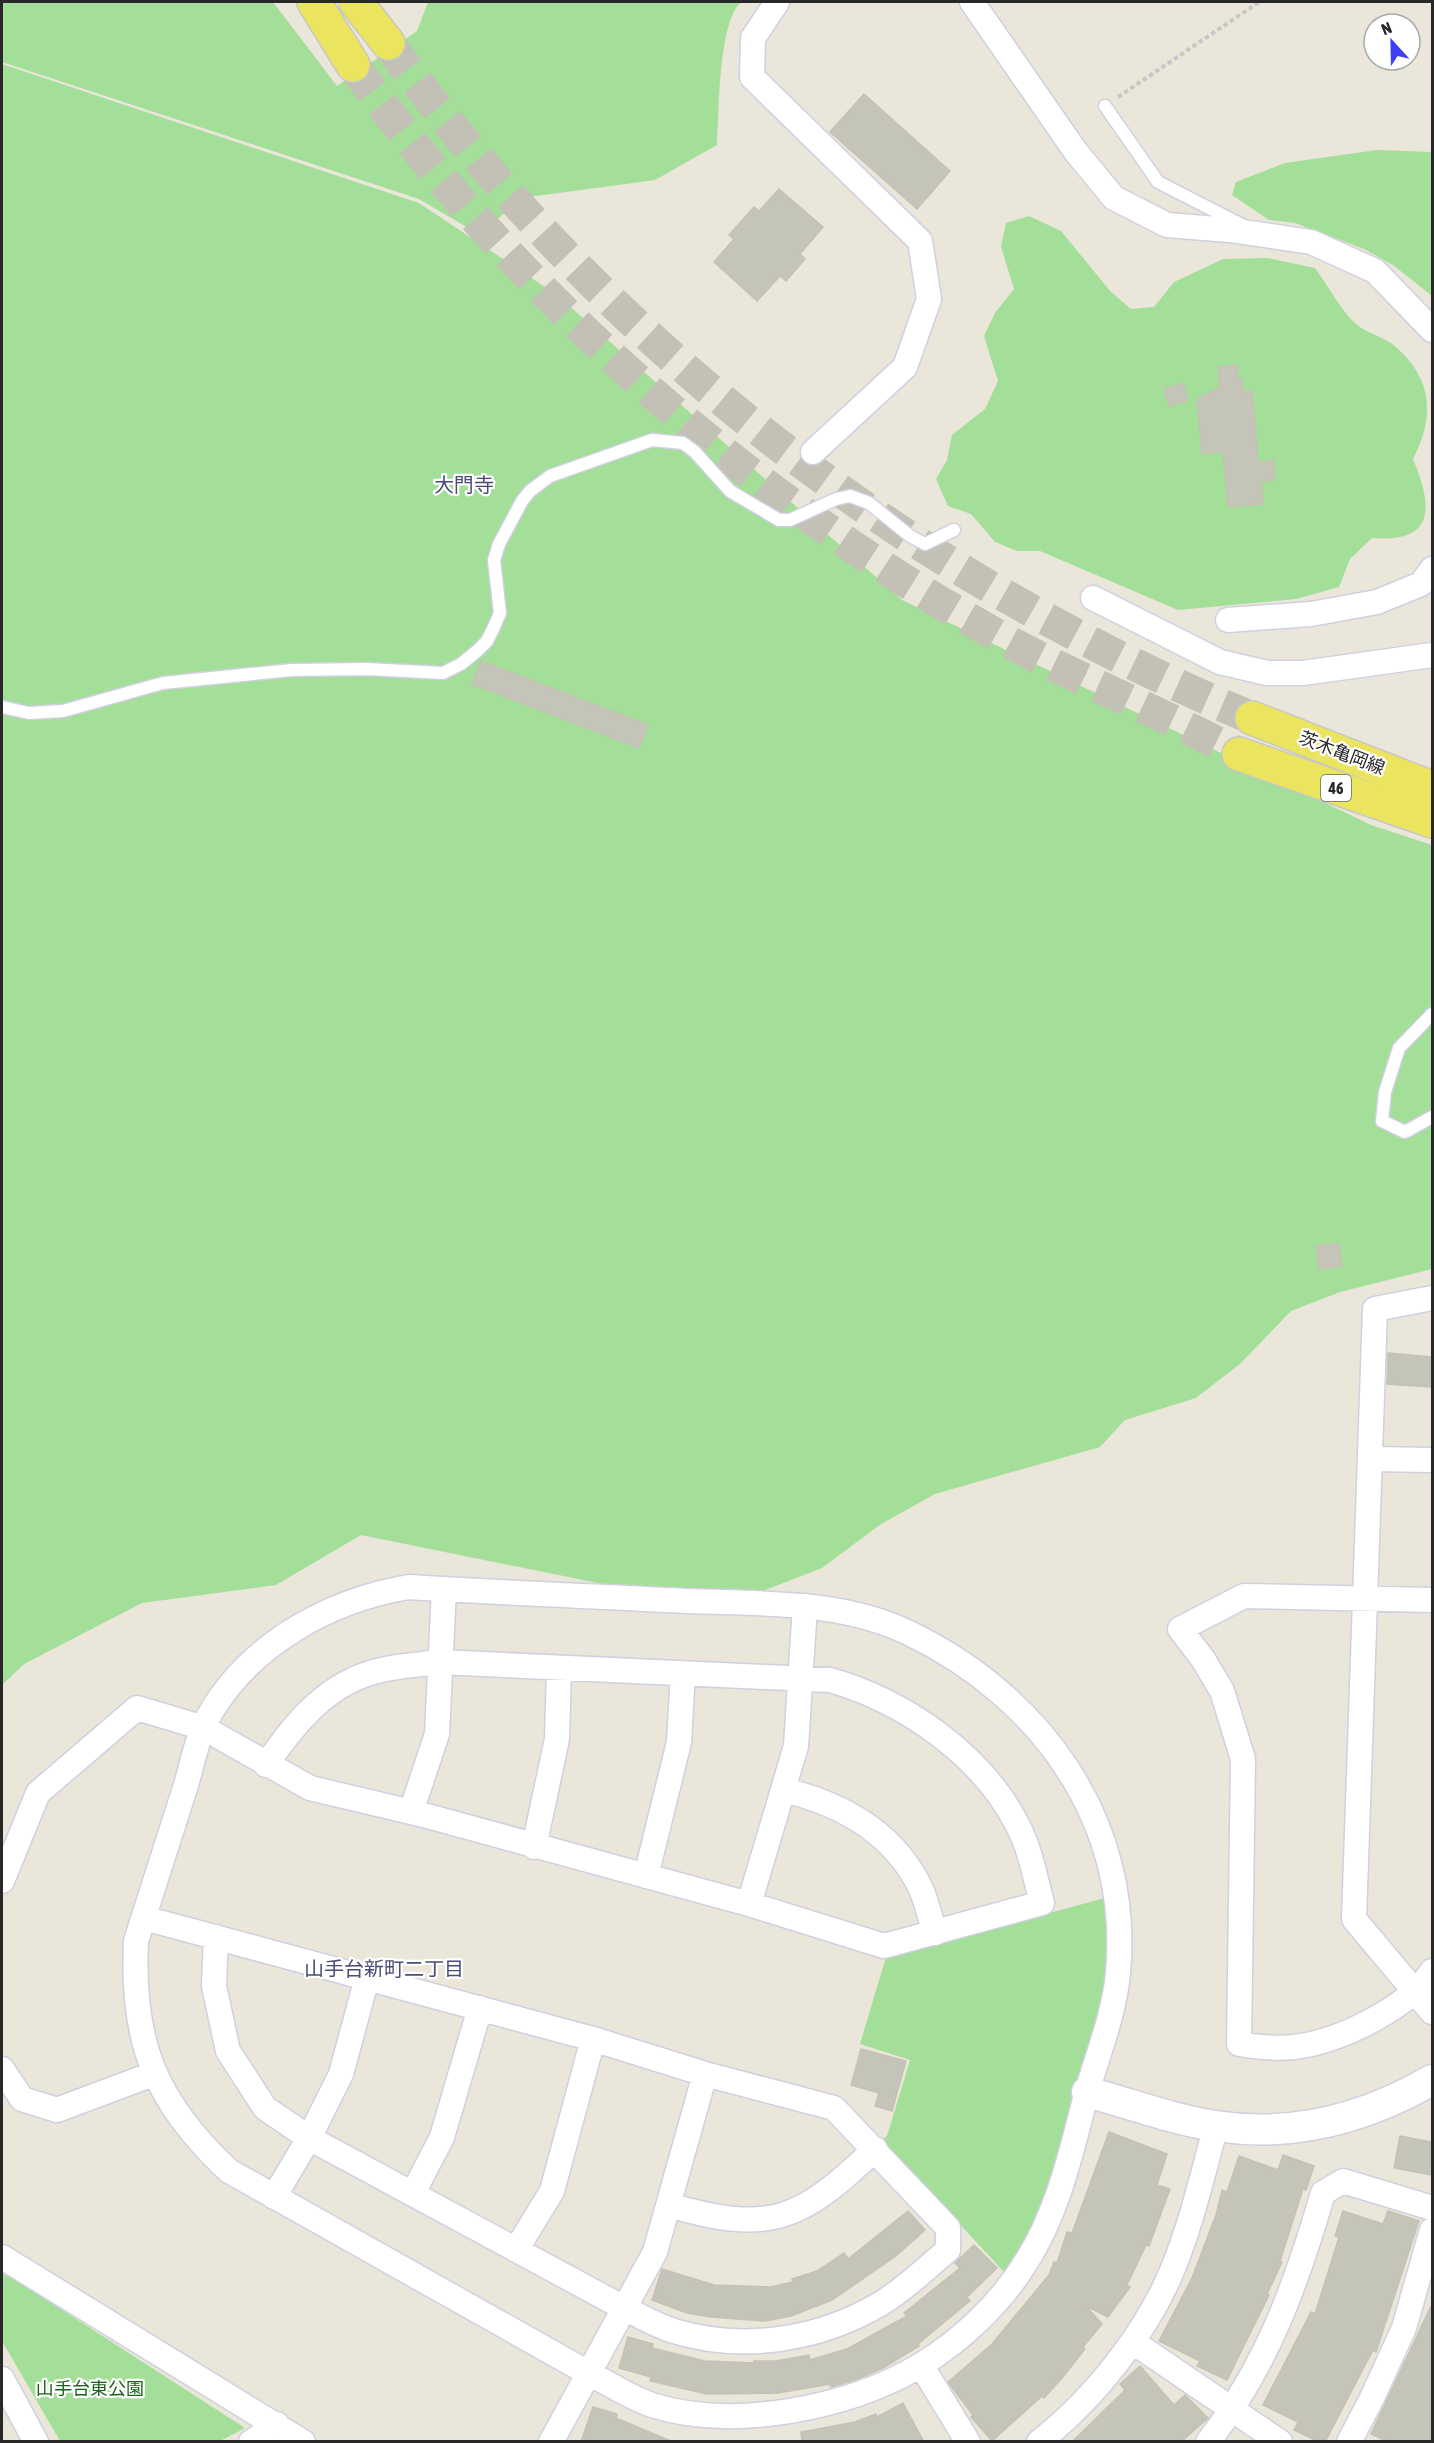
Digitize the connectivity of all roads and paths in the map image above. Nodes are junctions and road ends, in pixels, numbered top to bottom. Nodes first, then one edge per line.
1 (314, 2) edge
2 (356, 2) edge
3 (777, 2) edge
4 (972, 2) edge
5 (1259, 2) edge
6 (388, 43) tunnel mouth
7 (353, 65) tunnel mouth
8 (1106, 106) joint
9 (1262, 235) junction
10 (1432, 330) edge
11 (813, 452) dead end
12 (954, 530) dead end
13 (1432, 569) edge
14 (1093, 598) dead end
15 (1228, 620) dead end
16 (1432, 655) edge
17 (2, 707) edge
18 (1252, 718) tunnel mouth
19 (1239, 754) tunnel mouth
20 (1432, 788) edge
21 (1432, 821) edge
22 (1432, 1014) edge
23 (1432, 1117) edge
24 (1432, 1298) edge
25 (1370, 1459) junction
26 (1432, 1460) edge
27 (444, 1589) junction
28 (1366, 1598) junction
29 (1432, 1600) edge
30 (805, 1606) junction
31 (440, 1662) junction
32 (558, 1668) junction
33 (682, 1673) junction
34 (800, 1678) junction
35 (204, 1728) junction
36 (266, 1765) junction
37 (784, 1790) junction
38 (411, 1812) junction
39 (534, 1847) junction
40 (646, 1876) junction
41 (2, 1881) edge
42 (750, 1904) junction
43 (144, 1918) junction
44 (935, 1933) junction
45 (216, 1937) junction
46 (1432, 1971) edge
47 (367, 1978) junction
48 (1413, 1991) junction
49 (480, 2008) junction
50 (1432, 2012) edge
51 (592, 2039) junction
52 (2, 2069) edge
53 (153, 2074) junction
54 (705, 2074) junction
55 (1432, 2080) edge
56 (1087, 2092) junction
57 (1215, 2126) junction
58 (309, 2138) junction
59 (874, 2149) junction
60 (412, 2193) junction
61 (274, 2197) junction
62 (669, 2205) junction
63 (1432, 2208) edge
64 (1432, 2230) edge
65 (516, 2250) junction
66 (2, 2257) edge
67 (624, 2308) junction
68 (1133, 2342) junction
69 (921, 2365) junction
70 (590, 2374) junction
71 (2, 2379) edge
72 (1233, 2410) junction
73 (278, 2424) junction
74 (36, 2442) edge
75 (251, 2442) edge
76 (303, 2442) edge
77 (551, 2442) edge
78 (968, 2442) edge
79 (1039, 2442) edge
80 (1208, 2442) edge
81 (1280, 2442) edge
82 (1349, 2442) edge

1 - 7 main road
2 - 6 main road
3 - 11 street
4 - 9 street
5 - 8 path
8 - 9 lane
9 - 10 street
12 - 17 lane
13 - 15 street
14 - 16 street
18 - 20 main road, 茨木亀岡線 / 46
19 - 21 main road, 茨木亀岡線 / 46
22 - 23 lane
24 - 25 street
25 - 26 street
25 - 28 street
27 - 30 street
27 - 31 street
27 - 35 street
28 - 29 street
28 - 48 street
28 - 48 street
30 - 34 street
30 - 56 street
31 - 32 street
31 - 36 street
31 - 38 street
32 - 33 street
32 - 39 street
33 - 34 street
33 - 40 street
34 - 37 street
34 - 44 street
35 - 36 street
35 - 41 street
35 - 43 street
36 - 38 street
37 - 42 street
37 - 44 street
38 - 39 street
39 - 40 street
40 - 42 street
42 - 44 street
43 - 45 street
43 - 53 street
45 - 47 street
45 - 58 street
46 - 48 street
47 - 49 street
47 - 58 street
48 - 50 street
49 - 51 street
49 - 60 street
51 - 54 street
51 - 65 street
52 - 53 street
53 - 61 street
54 - 59 street
54 - 62 street
55 - 57 street
56 - 57 street
56 - 69 street
57 - 68 street
58 - 60 street
58 - 61 street
59 - 62 street
59 - 67 street
60 - 65 street
61 - 70 street
62 - 67 street
63 - 72 street
64 - 82 street
65 - 67 street
66 - 73 street
67 - 70 street
68 - 72 street
68 - 79 street
69 - 70 street
69 - 78 street
70 - 77 street
71 - 74 street
72 - 80 street
72 - 81 street
73 - 75 street
73 - 76 street

